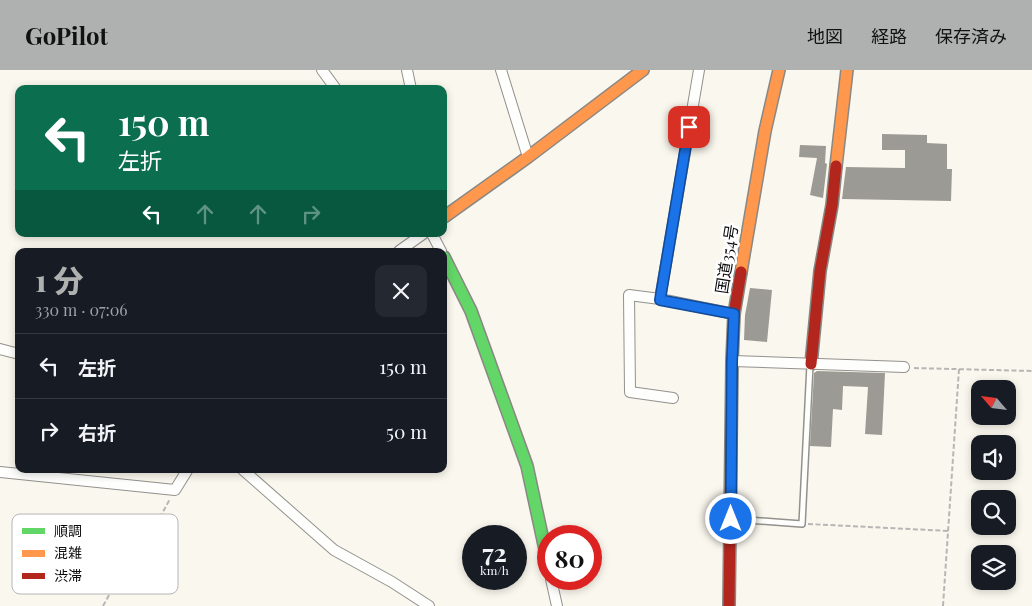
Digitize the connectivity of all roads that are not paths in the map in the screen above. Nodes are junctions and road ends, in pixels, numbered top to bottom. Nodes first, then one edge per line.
1 (322, 70) edge
2 (407, 70) edge
3 (501, 70) edge
4 (643, 70) edge
5 (699, 70) edge
6 (780, 70) edge
7 (846, 70) edge
8 (333, 85) edge
9 (409, 85) edge
10 (528, 157) junction
11 (447, 215) edge
12 (419, 237) edge
13 (403, 248) edge
14 (447, 263) edge
15 (660, 300) junction
16 (734, 314) junction
17 (0, 349) edge
18 (15, 353) edge
19 (732, 362) junction
20 (810, 364) junction
21 (904, 367) road end
22 (673, 398) dead end
23 (0, 472) edge
24 (186, 473) edge
25 (247, 473) edge
26 (731, 519) junction
27 (540, 525) edge
28 (553, 590) edge
29 (429, 606) edge
30 (557, 606) edge
31 (729, 606) edge

1 - 8 street
2 - 9 street
3 - 10 street
4 - 10 main road
5 - 15 street
6 - 16 main road, 国道354号
7 - 20 main road
10 - 11 main road
12 - 13 street
14 - 27 main road
15 - 16 street
15 - 22 street
16 - 19 main road, 国道354号
17 - 18 street
19 - 20 street
19 - 26 main road, 国道354号
20 - 21 street
20 - 26 lane
23 - 24 street
25 - 29 street
26 - 31 main road, 国道354号
28 - 30 street

